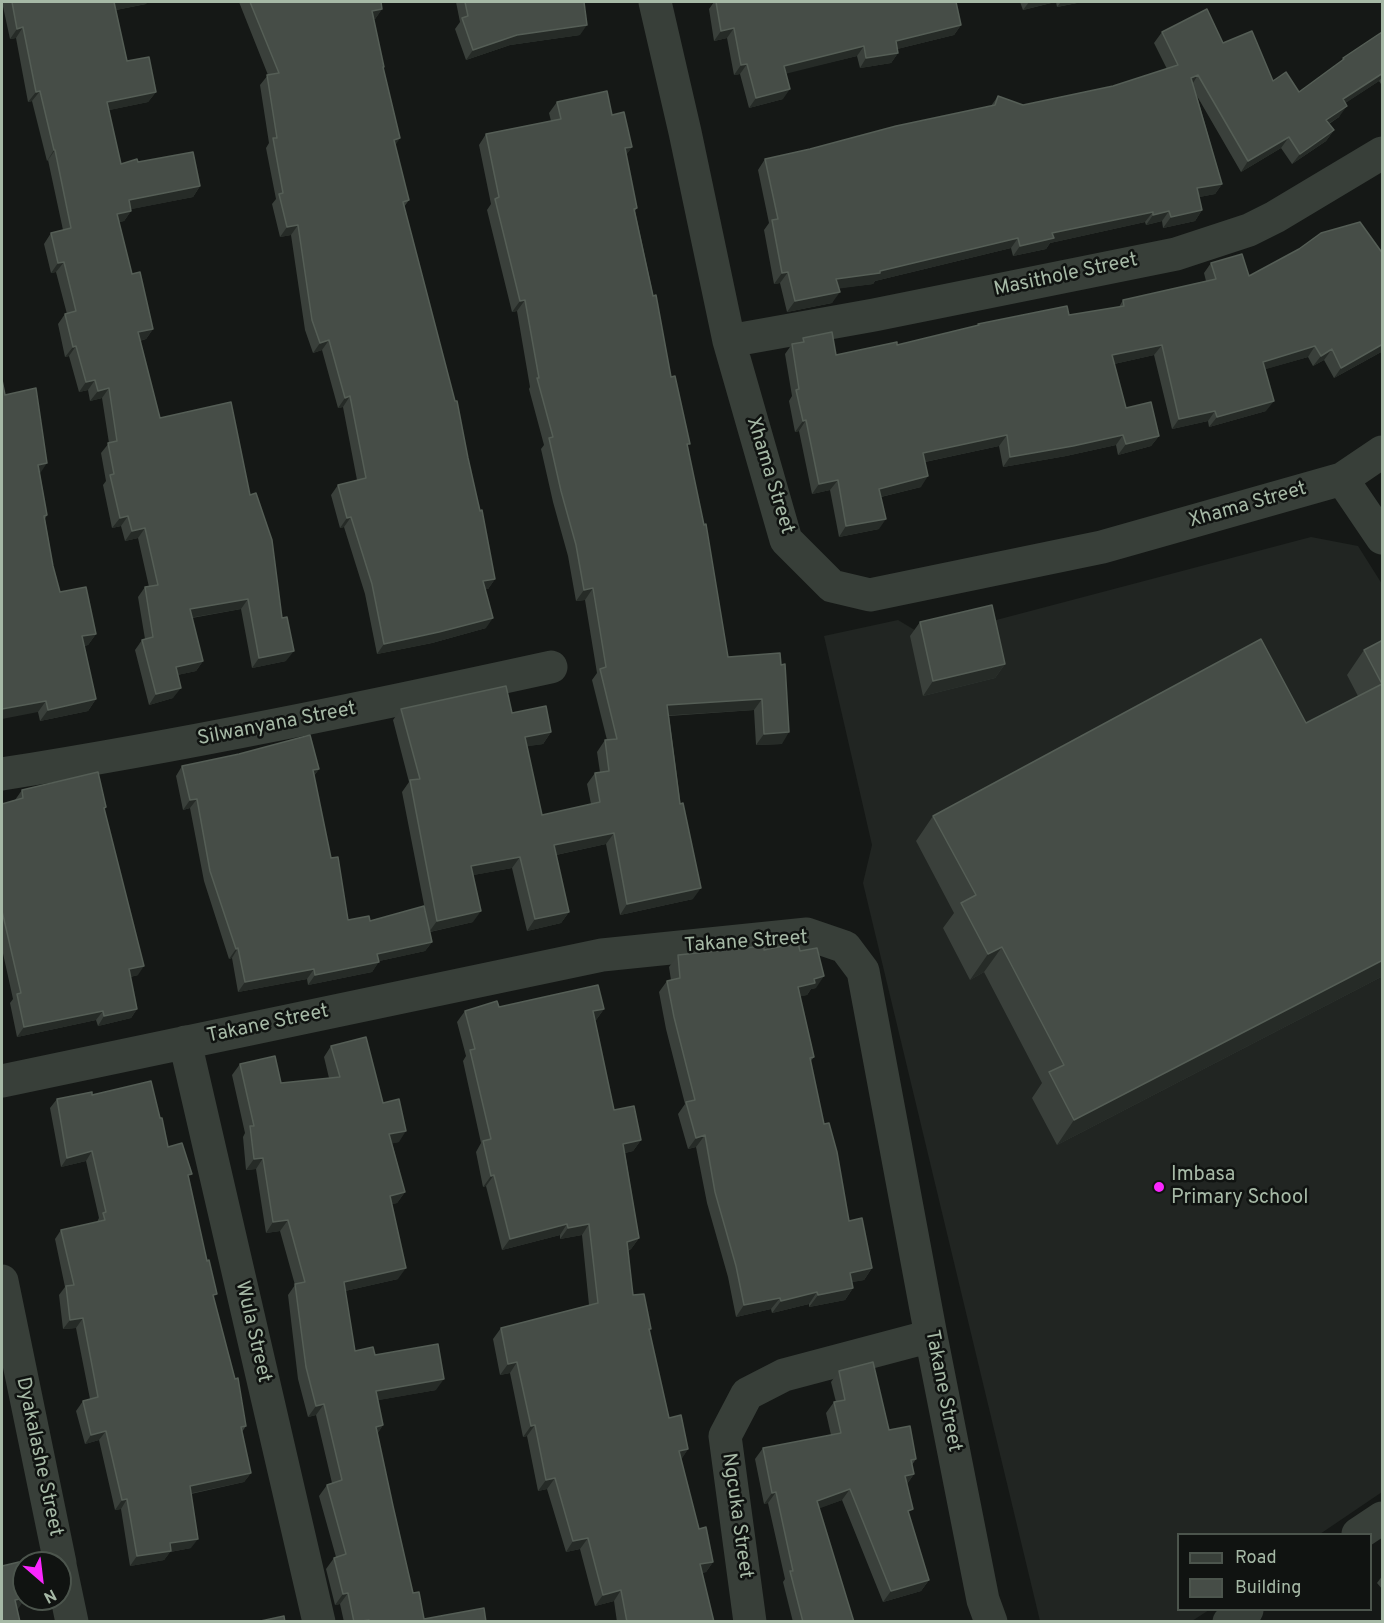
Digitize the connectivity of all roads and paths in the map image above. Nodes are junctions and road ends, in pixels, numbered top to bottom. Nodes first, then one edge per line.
1 (655, 2) edge
2 (1383, 153) edge
3 (729, 341) junction
4 (1383, 452) edge
5 (1342, 479) junction
6 (1383, 538) edge
7 (551, 667) dead end
8 (2, 774) edge
9 (185, 1042) junction
10 (2, 1081) edge
11 (2, 1281) edge
12 (931, 1336) junction
13 (1383, 1518) edge
14 (1360, 1533) edge
15 (57, 1551) edge
16 (1246, 1611) edge
17 (320, 1622) edge
18 (750, 1622) edge
19 (991, 1622) edge
20 (1229, 1622) edge

1 - 3 street, Xhama Street
2 - 3 street, Masithole Street
3 - 5 street, Xhama Street
4 - 5 street, Xhama Street
5 - 6 street
7 - 8 street, Silwanyana Street
9 - 10 street, Takane Street
9 - 12 street, Takane Street
9 - 17 street, Wula Street
11 - 15 street, Dyakalashe Street
12 - 18 street, Ngcuka Street
12 - 19 street, Takane Street
13 - 14 street
16 - 20 street

